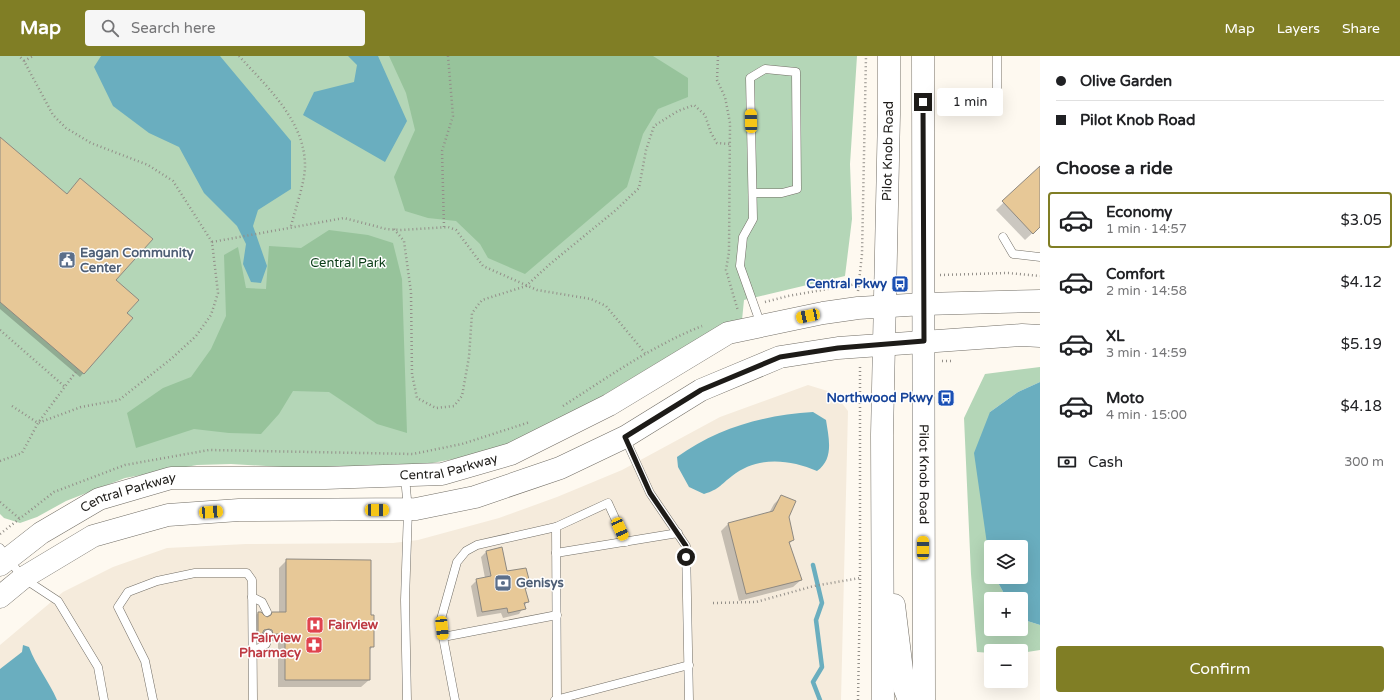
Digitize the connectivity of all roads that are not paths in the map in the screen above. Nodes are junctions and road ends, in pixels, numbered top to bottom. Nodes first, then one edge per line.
1 (889, 56) edge
2 (923, 56) edge
3 (997, 56) edge
4 (996, 88) dead end
5 (752, 193) junction
6 (1003, 237) dead end
7 (1040, 257) edge
8 (1040, 301) edge
9 (924, 304) junction
10 (886, 307) junction
11 (761, 326) junction
12 (1040, 336) edge
13 (924, 341) junction
14 (884, 344) junction
15 (625, 437) junction
16 (405, 475) junction
17 (408, 510) junction
18 (556, 527) junction
19 (678, 534) junction
20 (626, 542) junction
21 (556, 553) junction
22 (3, 557) edge
23 (883, 557) junction
24 (23, 578) junction
25 (252, 597) junction
26 (0, 598) edge
27 (268, 612) dead end
28 (557, 615) junction
29 (268, 634) dead end
30 (443, 637) junction
31 (252, 652) junction
32 (689, 665) junction
33 (104, 700) edge
34 (154, 700) edge
35 (252, 700) edge
36 (407, 700) edge
37 (456, 700) edge
38 (557, 700) edge
39 (689, 700) edge
40 (883, 700) edge
41 (908, 700) edge
42 (924, 700) edge

1 - 10 street, Pilot Knob Road
2 - 9 street, Pilot Knob Road
3 - 4 lane
5 - 5 lane
5 - 11 lane
6 - 7 lane
8 - 9 street, Central Parkway
9 - 10 street, Central Parkway
9 - 13 street, Pilot Knob Road
10 - 11 street, Central Parkway
10 - 14 street, Pilot Knob Road
11 - 16 street, Central Parkway
12 - 13 street
13 - 14 street
13 - 42 street, Pilot Knob Road
14 - 15 street
14 - 23 street, Pilot Knob Road
15 - 17 street
15 - 19 lane
16 - 17 lane
16 - 22 street, Central Parkway
17 - 24 street
17 - 36 lane
18 - 20 lane
18 - 21 lane
18 - 30 lane
19 - 20 lane
19 - 32 lane
20 - 21 lane
21 - 28 lane
22 - 24 lane
23 - 40 street, Pilot Knob Road
23 - 41 street, Pilot Knob Road
24 - 26 street
24 - 33 lane
25 - 27 lane
25 - 31 lane
25 - 34 lane
28 - 30 lane
28 - 38 lane
29 - 31 lane
30 - 37 lane
31 - 35 lane
32 - 38 lane
32 - 39 lane

